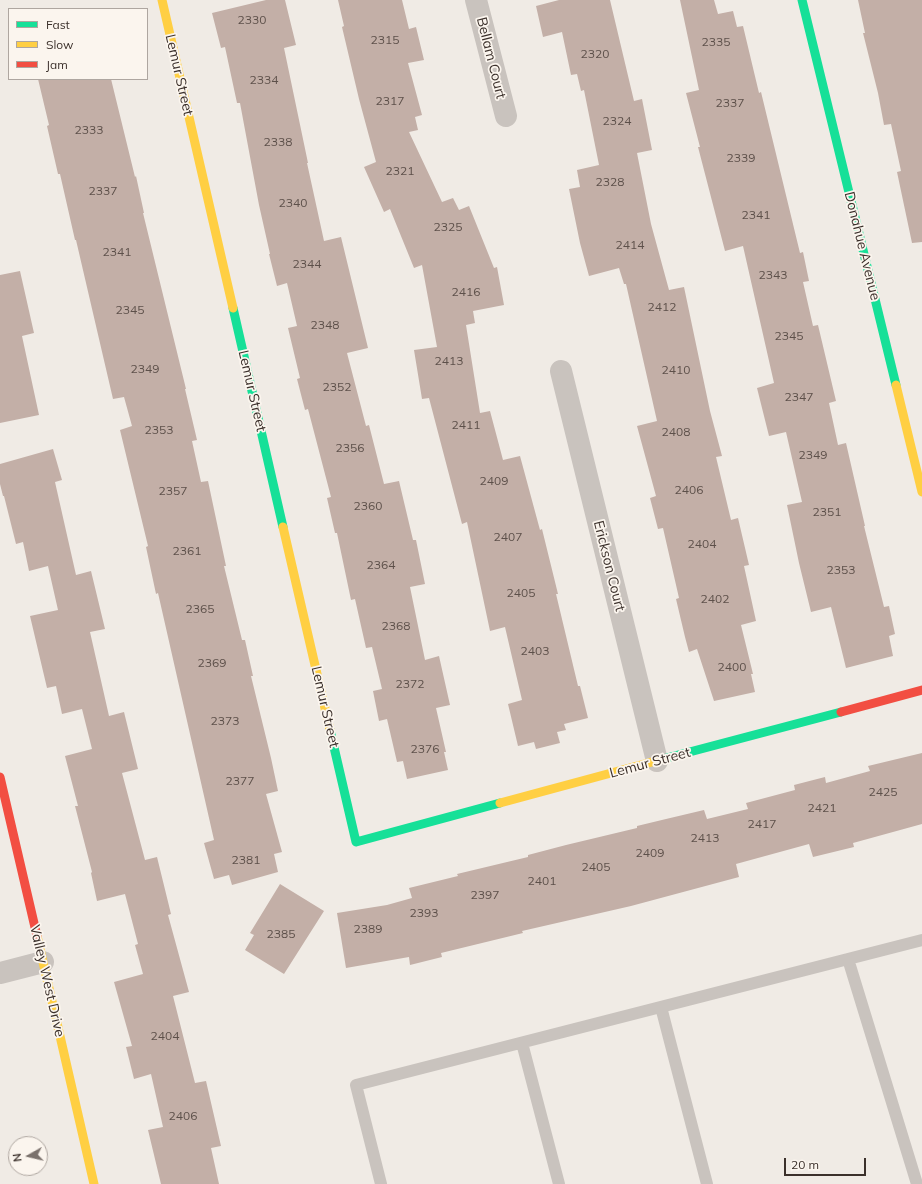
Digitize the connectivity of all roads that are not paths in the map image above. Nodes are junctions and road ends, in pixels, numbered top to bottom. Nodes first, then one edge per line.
1 (162, 0) edge
2 (476, 0) edge
3 (802, 0) edge
4 (506, 116) dead end
5 (561, 371) dead end
6 (922, 492) edge
7 (922, 690) edge
8 (657, 761) junction
9 (0, 777) edge
10 (922, 940) edge
11 (848, 959) junction
12 (43, 962) junction
13 (0, 973) edge
14 (661, 1007) junction
15 (522, 1043) junction
16 (94, 1184) edge
17 (381, 1184) edge
18 (559, 1184) edge
19 (706, 1184) edge
20 (917, 1184) edge

1 - 8 street, Lemur Street
2 - 4 street, Bellam Court
3 - 6 street, Donahue Avenue
5 - 8 street, Erickson Court
7 - 8 street, Lemur Street
9 - 12 street, Valley West Drive
10 - 11 lane
11 - 14 lane
11 - 20 lane
12 - 13 street
12 - 16 street, Valley West Drive
14 - 15 lane
14 - 19 lane
15 - 17 lane
15 - 18 lane

